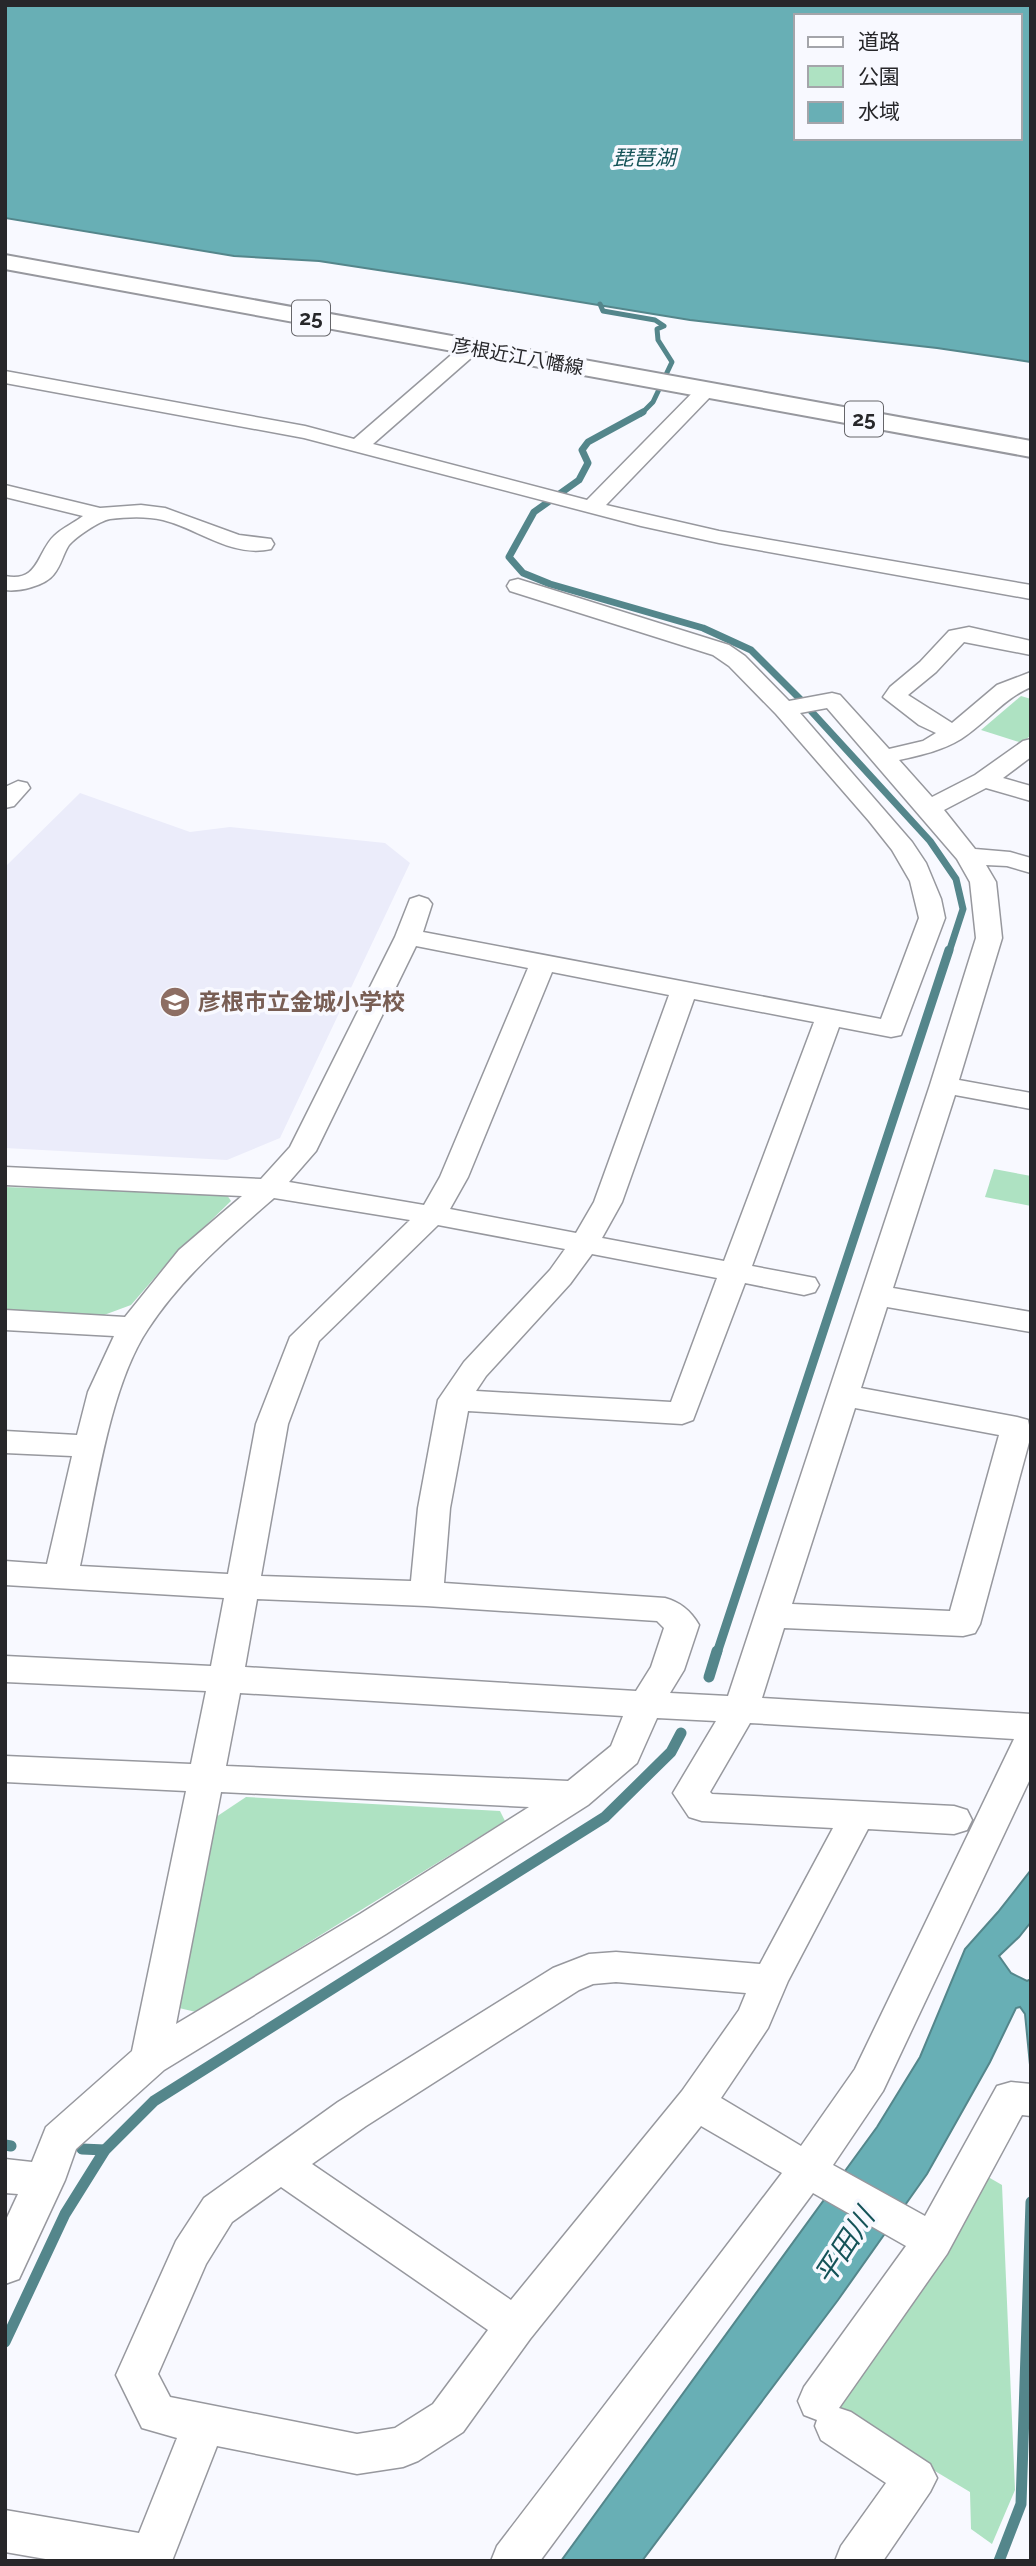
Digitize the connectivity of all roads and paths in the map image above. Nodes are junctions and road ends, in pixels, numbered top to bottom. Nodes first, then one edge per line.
1 (5, 262) edge
2 (472, 347) junction
3 (5, 377) edge
4 (701, 389) junction
5 (359, 444) junction
6 (1031, 449) edge
7 (5, 491) edge
8 (588, 506) junction
9 (100, 514) junction
10 (263, 544) dead end
11 (5, 583) edge
12 (518, 586) dead end
13 (1031, 592) edge
14 (1031, 648) edge
15 (1031, 679) edge
16 (784, 709) junction
17 (954, 733) junction
18 (1031, 746) edge
19 (883, 757) junction
20 (984, 780) junction
21 (1031, 794) edge
22 (929, 808) junction
23 (968, 856) junction
24 (1031, 866) edge
25 (419, 904) dead end
26 (408, 937) junction
27 (543, 962) junction
28 (684, 990) junction
29 (829, 1019) junction
30 (944, 1084) junction
31 (1031, 1101) edge
32 (5, 1176) edge
33 (268, 1188) junction
34 (432, 1216) junction
35 (584, 1244) junction
36 (737, 1272) junction
37 (804, 1286) dead end
38 (876, 1295) junction
39 (5, 1320) edge
40 (1031, 1322) edge
41 (134, 1327) junction
42 (842, 1395) junction
43 (454, 1400) junction
44 (5, 1442) edge
45 (89, 1446) junction
46 (5, 1573) edge
47 (61, 1575) junction
48 (242, 1587) junction
49 (426, 1594) junction
50 (770, 1615) junction
51 (5, 1669) edge
52 (226, 1679) junction
53 (645, 1704) junction
54 (741, 1709) junction
55 (1031, 1727) edge
56 (1031, 1739) edge
57 (6, 1773) edge
58 (206, 1779) junction
59 (575, 1795) junction
60 (858, 1815) junction
61 (954, 1820) dead end
62 (770, 1980) junction
63 (149, 2059) junction
64 (1025, 2099) edge
65 (696, 2103) junction
66 (280, 2164) junction
67 (804, 2168) junction
68 (5, 2176) edge
69 (45, 2180) junction
70 (924, 2236) junction
71 (5, 2266) edge
72 (515, 2326) junction
73 (204, 2424) junction
74 (5, 2531) edge
75 (150, 2558) edge
76 (513, 2561) edge
77 (857, 2561) edge

1 - 2 main road, 彦根近江八幡線 / 25
2 - 4 main road, 彦根近江八幡線 / 25
2 - 5 street
3 - 5 street
4 - 6 main road, 彦根近江八幡線 / 25
4 - 8 street
5 - 8 street
7 - 9 street
8 - 13 street
9 - 10 street
9 - 11 street
12 - 16 street
14 - 17 street
15 - 17 street
16 - 19 street
16 - 29 street
17 - 19 street
18 - 20 street
19 - 22 street
20 - 21 street
20 - 22 street
22 - 23 street
23 - 24 street
23 - 30 street
25 - 26 street
26 - 27 street
26 - 33 street
27 - 28 street
27 - 34 street
28 - 29 street
28 - 35 street
29 - 36 street
30 - 31 street
30 - 38 street
32 - 33 street
33 - 34 street
33 - 41 street
34 - 35 street
34 - 48 street
35 - 36 street
35 - 43 street
36 - 37 street
36 - 43 street
38 - 40 street
38 - 42 street
39 - 41 street
41 - 45 street
42 - 50 street
42 - 50 street
43 - 49 street
44 - 45 street
45 - 47 street
46 - 47 street
47 - 48 street
48 - 49 street
48 - 52 street
49 - 53 street
50 - 54 street
51 - 52 street
52 - 53 street
52 - 58 street
53 - 54 street
53 - 59 street
54 - 55 street
54 - 60 street
56 - 67 street
57 - 58 street
58 - 59 street
58 - 63 street
59 - 63 street
60 - 61 street
60 - 62 street
62 - 65 street
62 - 66 street
63 - 69 street
64 - 70 street
65 - 67 street
65 - 72 street
66 - 72 street
66 - 73 street
67 - 70 street
67 - 76 street
68 - 69 street
69 - 71 street
70 - 77 street
72 - 73 street
73 - 75 street
74 - 75 street

